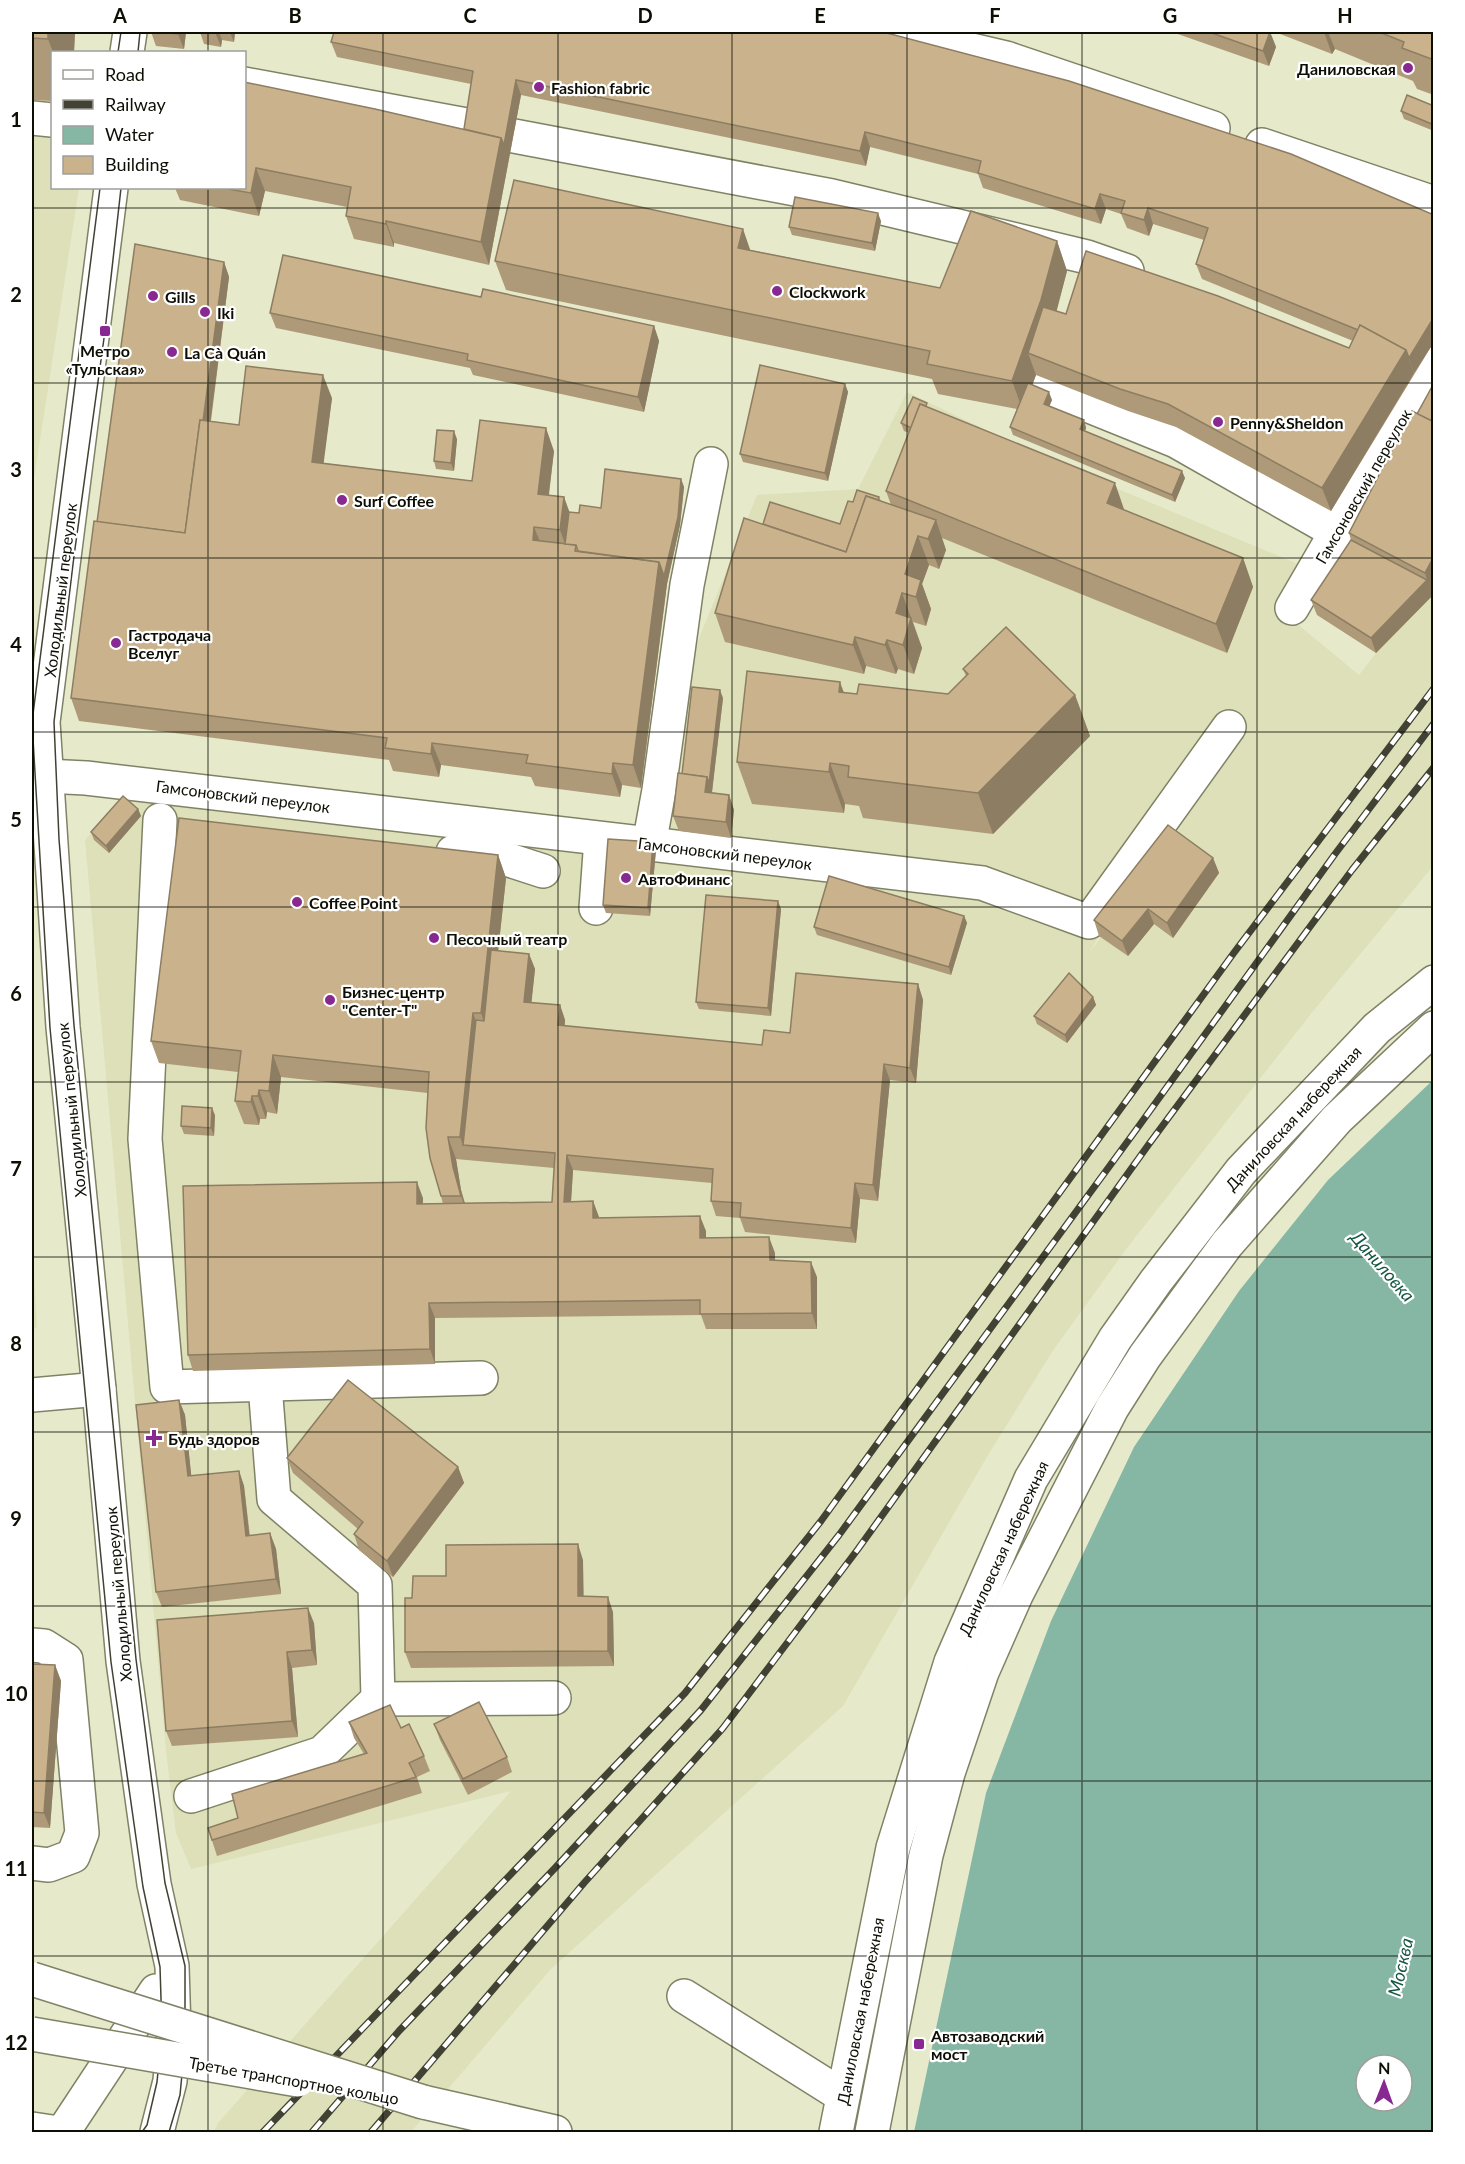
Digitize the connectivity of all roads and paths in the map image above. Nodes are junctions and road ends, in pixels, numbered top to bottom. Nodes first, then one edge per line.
1 (130, 32) edge
2 (898, 32) edge
3 (127, 51) edge
4 (246, 84) edge
5 (32, 118) edge
6 (51, 120) edge
7 (472, 126) edge
8 (514, 136) dead end
9 (111, 189) edge
10 (1434, 203) edge
11 (1153, 280) edge
12 (1434, 364) edge
13 (1048, 380) edge
14 (711, 464) dead end
15 (1336, 532) junction
16 (1292, 608) dead end
17 (1229, 727) dead end
18 (45, 776) junction
19 (86, 778) junction
20 (160, 820) junction
21 (195, 823) edge
22 (601, 839) junction
23 (649, 845) junction
24 (429, 849) edge
25 (543, 871) dead end
26 (596, 908) dead end
27 (1434, 982) edge
28 (1434, 1028) edge
29 (481, 1378) dead end
30 (265, 1384) junction
31 (99, 1389) junction
32 (32, 1395) edge
33 (32, 1645) edge
34 (554, 1698) dead end
35 (378, 1699) junction
36 (191, 1796) dead end
37 (32, 1863) edge
38 (172, 1966) junction
39 (32, 1979) edge
40 (684, 1996) dead end
41 (32, 2034) edge
42 (833, 2090) junction
43 (423, 2102) junction
44 (32, 2128) edge
45 (52, 2133) edge
46 (63, 2133) edge
47 (156, 2133) edge
48 (555, 2133) edge
49 (836, 2133) edge
50 (872, 2133) edge

1 - 3 main road
2 - 10 main road
4 - 7 main road
5 - 6 main road
8 - 11 main road
9 - 18 main road, Холодильный переулок
12 - 15 main road, Гамсоновский переулок
13 - 15 main road
14 - 23 main road
15 - 16 main road, Гамсоновский переулок
17 - 23 main road, Гамсоновский переулок
18 - 19 main road, Гамсоновский переулок
18 - 31 main road, Холодильный переулок
19 - 20 main road
19 - 22 main road, Гамсоновский переулок
20 - 21 main road
20 - 30 main road
22 - 23 main road, Гамсоновский переулок
22 - 26 main road
24 - 25 main road
27 - 42 main road, Даниловская набережная
28 - 50 main road, Даниловская набережная
29 - 30 main road
30 - 35 main road
31 - 32 main road
31 - 38 main road, Холодильный переулок
33 - 37 main road
34 - 35 main road
35 - 36 main road
38 - 46 main road
38 - 47 main road, Холодильный переулок
39 - 43 main road, bridge
40 - 42 main road
41 - 43 main road, Третье транспортное кольцо, bridge
42 - 49 main road, Даниловская набережная
43 - 48 main road, Третье транспортное кольцо
44 - 45 main road

